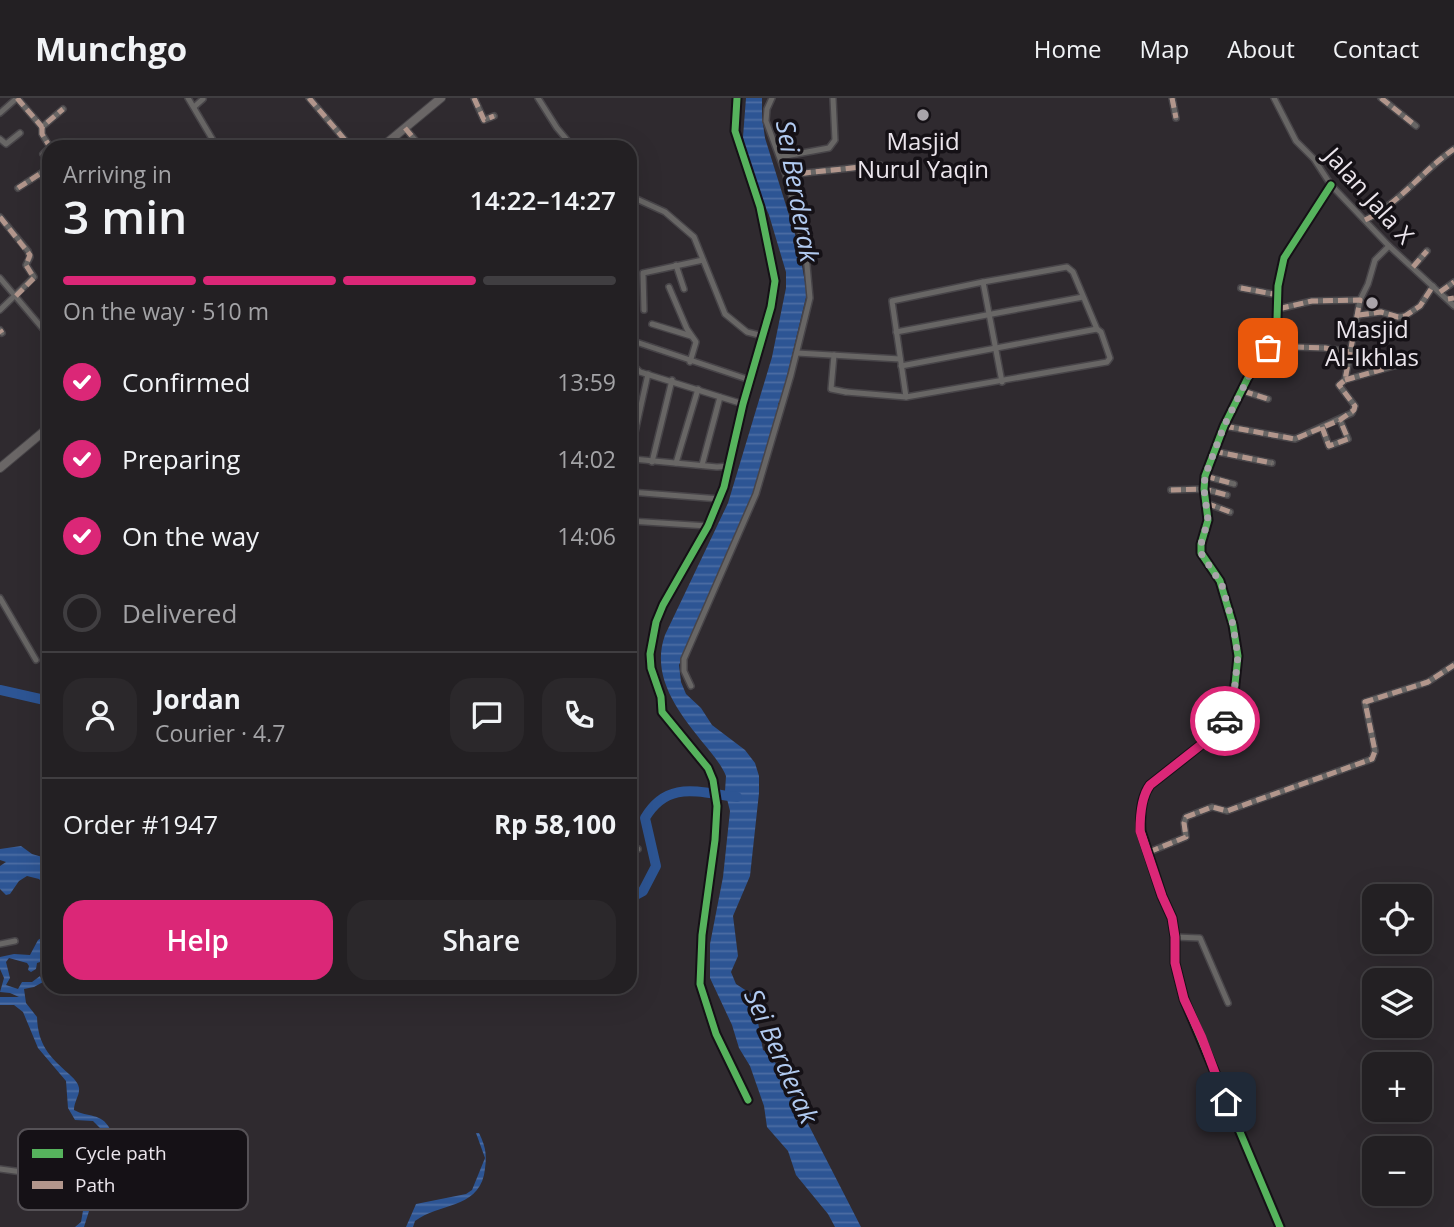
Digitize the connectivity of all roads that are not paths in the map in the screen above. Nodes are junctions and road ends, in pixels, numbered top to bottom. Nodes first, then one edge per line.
1 (17, 98) edge
2 (188, 98) edge
3 (309, 98) edge
4 (441, 98) edge
5 (474, 98) edge
6 (538, 98) edge
7 (737, 98) edge
8 (772, 98) edge
9 (833, 98) edge
10 (1172, 98) edge
11 (1274, 98) edge
12 (1381, 98) edge
13 (203, 99) edge
14 (194, 107) junction
15 (63, 109) dead end
16 (0, 113) edge
17 (494, 116) dead end
18 (1175, 118) dead end
19 (1416, 126) dead end
20 (42, 127) junction
21 (405, 128) junction
22 (20, 133) dead end
23 (0, 139) edge
24 (46, 140) edge
25 (213, 140) edge
26 (345, 140) edge
27 (390, 140) edge
28 (415, 140) edge
29 (567, 140) edge
30 (1454, 149) edge
31 (780, 157) junction
32 (880, 165) dead end
33 (40, 174) edge
34 (786, 175) junction
35 (1331, 185) junction
36 (18, 188) dead end
37 (637, 199) edge
38 (0, 217) edge
39 (1365, 220) junction
40 (1390, 246) junction
41 (1427, 251) dead end
42 (703, 260) junction
43 (676, 265) junction
44 (1413, 267) junction
45 (0, 278) edge
46 (982, 282) junction
47 (1454, 282) edge
48 (1433, 286) junction
49 (669, 287) dead end
50 (1241, 288) dead end
51 (684, 289) dead end
52 (1440, 292) junction
53 (1278, 295) junction
54 (15, 297) junction
55 (1083, 297) junction
56 (1451, 298) edge
57 (1360, 299) junction
58 (1454, 306) edge
59 (1278, 307) junction
60 (0, 310) edge
61 (644, 310) dead end
62 (989, 314) junction
63 (1359, 315) junction
64 (652, 324) dead end
65 (42, 329) edge
66 (1097, 329) junction
67 (896, 332) junction
68 (691, 336) junction
69 (763, 336) junction
70 (637, 343) edge
71 (1264, 346) junction
72 (995, 348) junction
73 (1350, 352) junction
74 (797, 353) junction
75 (834, 355) junction
76 (690, 362) junction
77 (901, 362) junction
78 (1408, 362) dead end
79 (637, 368) edge
80 (648, 374) junction
81 (672, 380) junction
82 (750, 380) junction
83 (1345, 380) junction
84 (1002, 382) junction
85 (698, 389) junction
86 (1243, 391) junction
87 (720, 397) junction
88 (906, 397) junction
89 (1268, 399) dead end
90 (743, 404) junction
91 (1340, 419) junction
92 (637, 422) edge
93 (1224, 426) junction
94 (1322, 427) junction
95 (42, 433) edge
96 (1213, 451) junction
97 (637, 459) edge
98 (652, 462) junction
99 (676, 463) junction
100 (1272, 463) dead end
101 (702, 465) junction
102 (729, 466) junction
103 (0, 468) edge
104 (1205, 476) junction
105 (1234, 484) dead end
106 (1204, 489) junction
107 (1171, 490) dead end
108 (637, 493) edge
109 (1227, 495) dead end
110 (720, 499) junction
111 (1206, 503) junction
112 (1230, 512) dead end
113 (637, 521) edge
114 (708, 526) junction
115 (0, 598) edge
116 (36, 660) dead end
117 (1454, 666) edge
118 (691, 686) dead end
119 (1149, 852) junction
120 (1175, 937) junction
121 (15, 941) dead end
122 (0, 944) edge
123 (1228, 1003) dead end
124 (748, 1100) dead end
125 (0, 1169) edge
126 (18, 1171) edge
127 (1280, 1227) edge

1 - 16 street
1 - 20 street
2 - 14 street
3 - 26 street
4 - 21 main road
5 - 17 street
6 - 29 street
7 - 69 street
8 - 31 street
9 - 31 street
10 - 18 street
11 - 35 street, Jalan Jala X
12 - 19 street
13 - 14 street
14 - 25 street
15 - 20 street
20 - 24 street
21 - 27 main road
21 - 28 street
22 - 23 street
30 - 39 street
31 - 34 street
32 - 34 street
33 - 36 street
34 - 74 street
35 - 39 street, Jalan Jala X
35 - 53 street
37 - 42 street
38 - 54 street
39 - 40 street, Jalan Jala X
40 - 44 street, Jalan Jala X
40 - 57 street
41 - 44 street
42 - 43 street
42 - 69 street
43 - 51 street
43 - 61 street
44 - 48 street, Jalan Jala X
45 - 54 street
46 - 55 street
46 - 62 street
46 - 67 street
47 - 52 street
48 - 52 street, Jalan Jala X
48 - 63 street
49 - 68 street
50 - 53 street
52 - 56 street, Jalan Jala X
53 - 59 street
54 - 60 street
54 - 65 street
55 - 62 street
55 - 66 street
56 - 58 street, Jalan Jala X
57 - 59 street
57 - 63 street
59 - 71 street
62 - 67 street
62 - 72 street
63 - 73 street
64 - 68 street
66 - 72 street
66 - 84 street
67 - 77 street
68 - 76 street
69 - 82 street
70 - 76 street
71 - 73 street
71 - 86 street
72 - 77 street
72 - 84 street
73 - 83 street
74 - 75 street
74 - 118 street
75 - 77 street
75 - 88 street
76 - 82 street
77 - 88 street
78 - 83 street
79 - 80 street
80 - 81 street
80 - 92 street
81 - 85 street
81 - 98 street
82 - 90 street
83 - 91 street
84 - 88 street
85 - 87 street
85 - 99 street
86 - 89 street
86 - 93 street
87 - 90 street
87 - 101 street
90 - 102 street
91 - 94 street
91 - 94 street
93 - 94 street
93 - 96 street
95 - 103 main road
96 - 100 street
96 - 104 street
97 - 98 street
98 - 99 street
99 - 101 street
101 - 102 street
102 - 110 street
104 - 105 street
104 - 106 street
106 - 107 street
106 - 109 street
106 - 111 street
108 - 110 street
110 - 114 street
111 - 112 street
111 - 119 street
113 - 114 street
114 - 124 street
115 - 116 street
117 - 119 street
119 - 120 street
120 - 123 street
120 - 127 street
121 - 122 street
125 - 126 street

